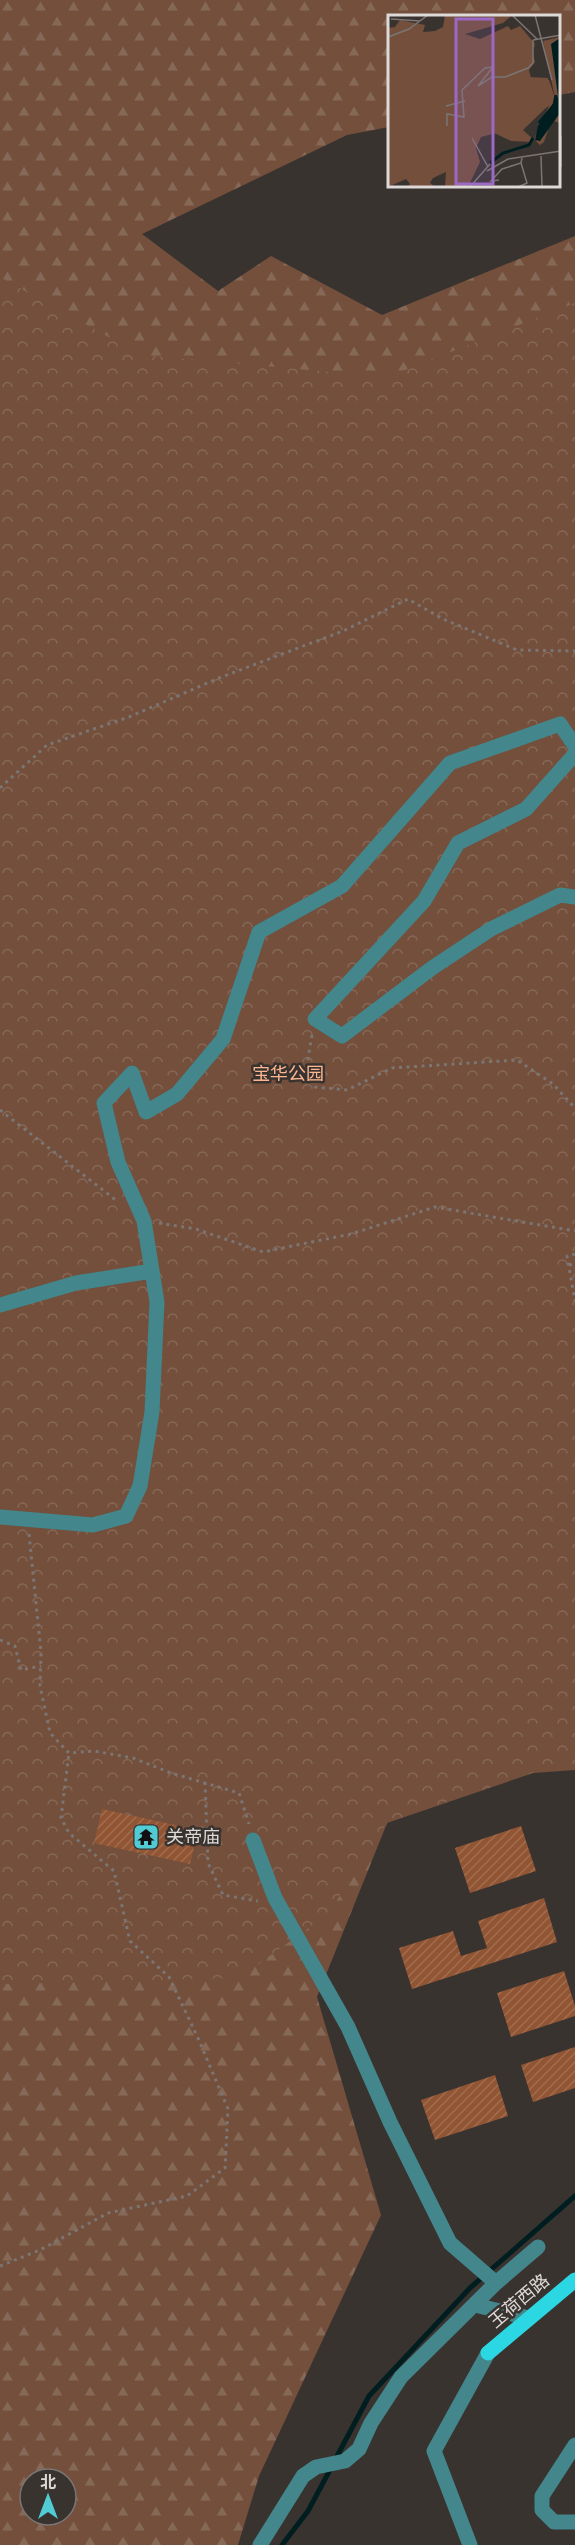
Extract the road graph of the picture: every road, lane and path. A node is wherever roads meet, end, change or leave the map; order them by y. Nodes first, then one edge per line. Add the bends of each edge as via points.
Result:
1 (575, 651) edge
2 (575, 746) edge
3 (575, 754) edge
4 (0, 788) edge
5 (575, 897) edge
6 (315, 1019) junction
7 (575, 1108) edge
8 (0, 1110) edge
9 (144, 1221) junction
10 (575, 1231) edge
11 (575, 1254) edge
12 (575, 1264) edge
13 (568, 1265) junction
14 (152, 1271) junction
15 (575, 1301) edge
16 (0, 1305) edge
17 (0, 1517) edge
18 (27, 1520) junction
19 (0, 1640) edge
20 (40, 1665) junction
21 (69, 1753) junction
22 (205, 1782) junction
23 (254, 1840) joint
24 (275, 1898) junction
25 (538, 2247) dead end
26 (0, 2266) edge
27 (575, 2280) edge
28 (496, 2283) junction
29 (475, 2305) junction
30 (529, 2318) junction
31 (488, 2353) joint
32 (575, 2445) edge
33 (575, 2522) edge
34 (260, 2545) edge
35 (470, 2545) edge

1 - 4 path via 517,650 443,619 408,599 343,631 129,717 47,745
2 - 9 street via 560,724 450,763 342,886 259,932 223,1039 177,1094 146,1112 132,1073 104,1103 118,1162
3 - 6 street via 526,809 458,843 424,901
5 - 6 street via 560,895 490,929 342,1036
6 - 7 path via 308,1059 315,1087 347,1090 392,1068 517,1060 553,1084
8 - 9 path
9 - 10 path via 196,1229 263,1252 351,1234 435,1207
9 - 14 street
11 - 13 path via 567,1256
12 - 13 path
13 - 15 path
14 - 16 street via 76,1283
14 - 18 street via 157,1302 152,1412 140,1486 126,1516 93,1525
17 - 18 street
18 - 20 path
19 - 20 path via 15,1646 21,1670
20 - 21 path via 40,1686 50,1733
21 - 22 path via 94,1751 133,1758
21 - 26 path via 61,1818 69,1833 114,1871 130,1941 169,1977 198,2038 228,2109 225,2168 187,2196 108,2213 40,2250
22 - 23 path via 239,1793
22 - 24 path via 208,1863 223,1895 256,1902
23 - 24 street
24 - 28 street via 348,2026 450,2243
25 - 28 street
27 - 30 main road, 玉荷西路
28 - 29 street
29 - 30 street
29 - 34 street via 401,2377 359,2449 345,2461 316,2467 303,2476
30 - 31 main road, 玉荷西路
31 - 35 street via 434,2451
32 - 33 street via 542,2496 542,2510 554,2522

